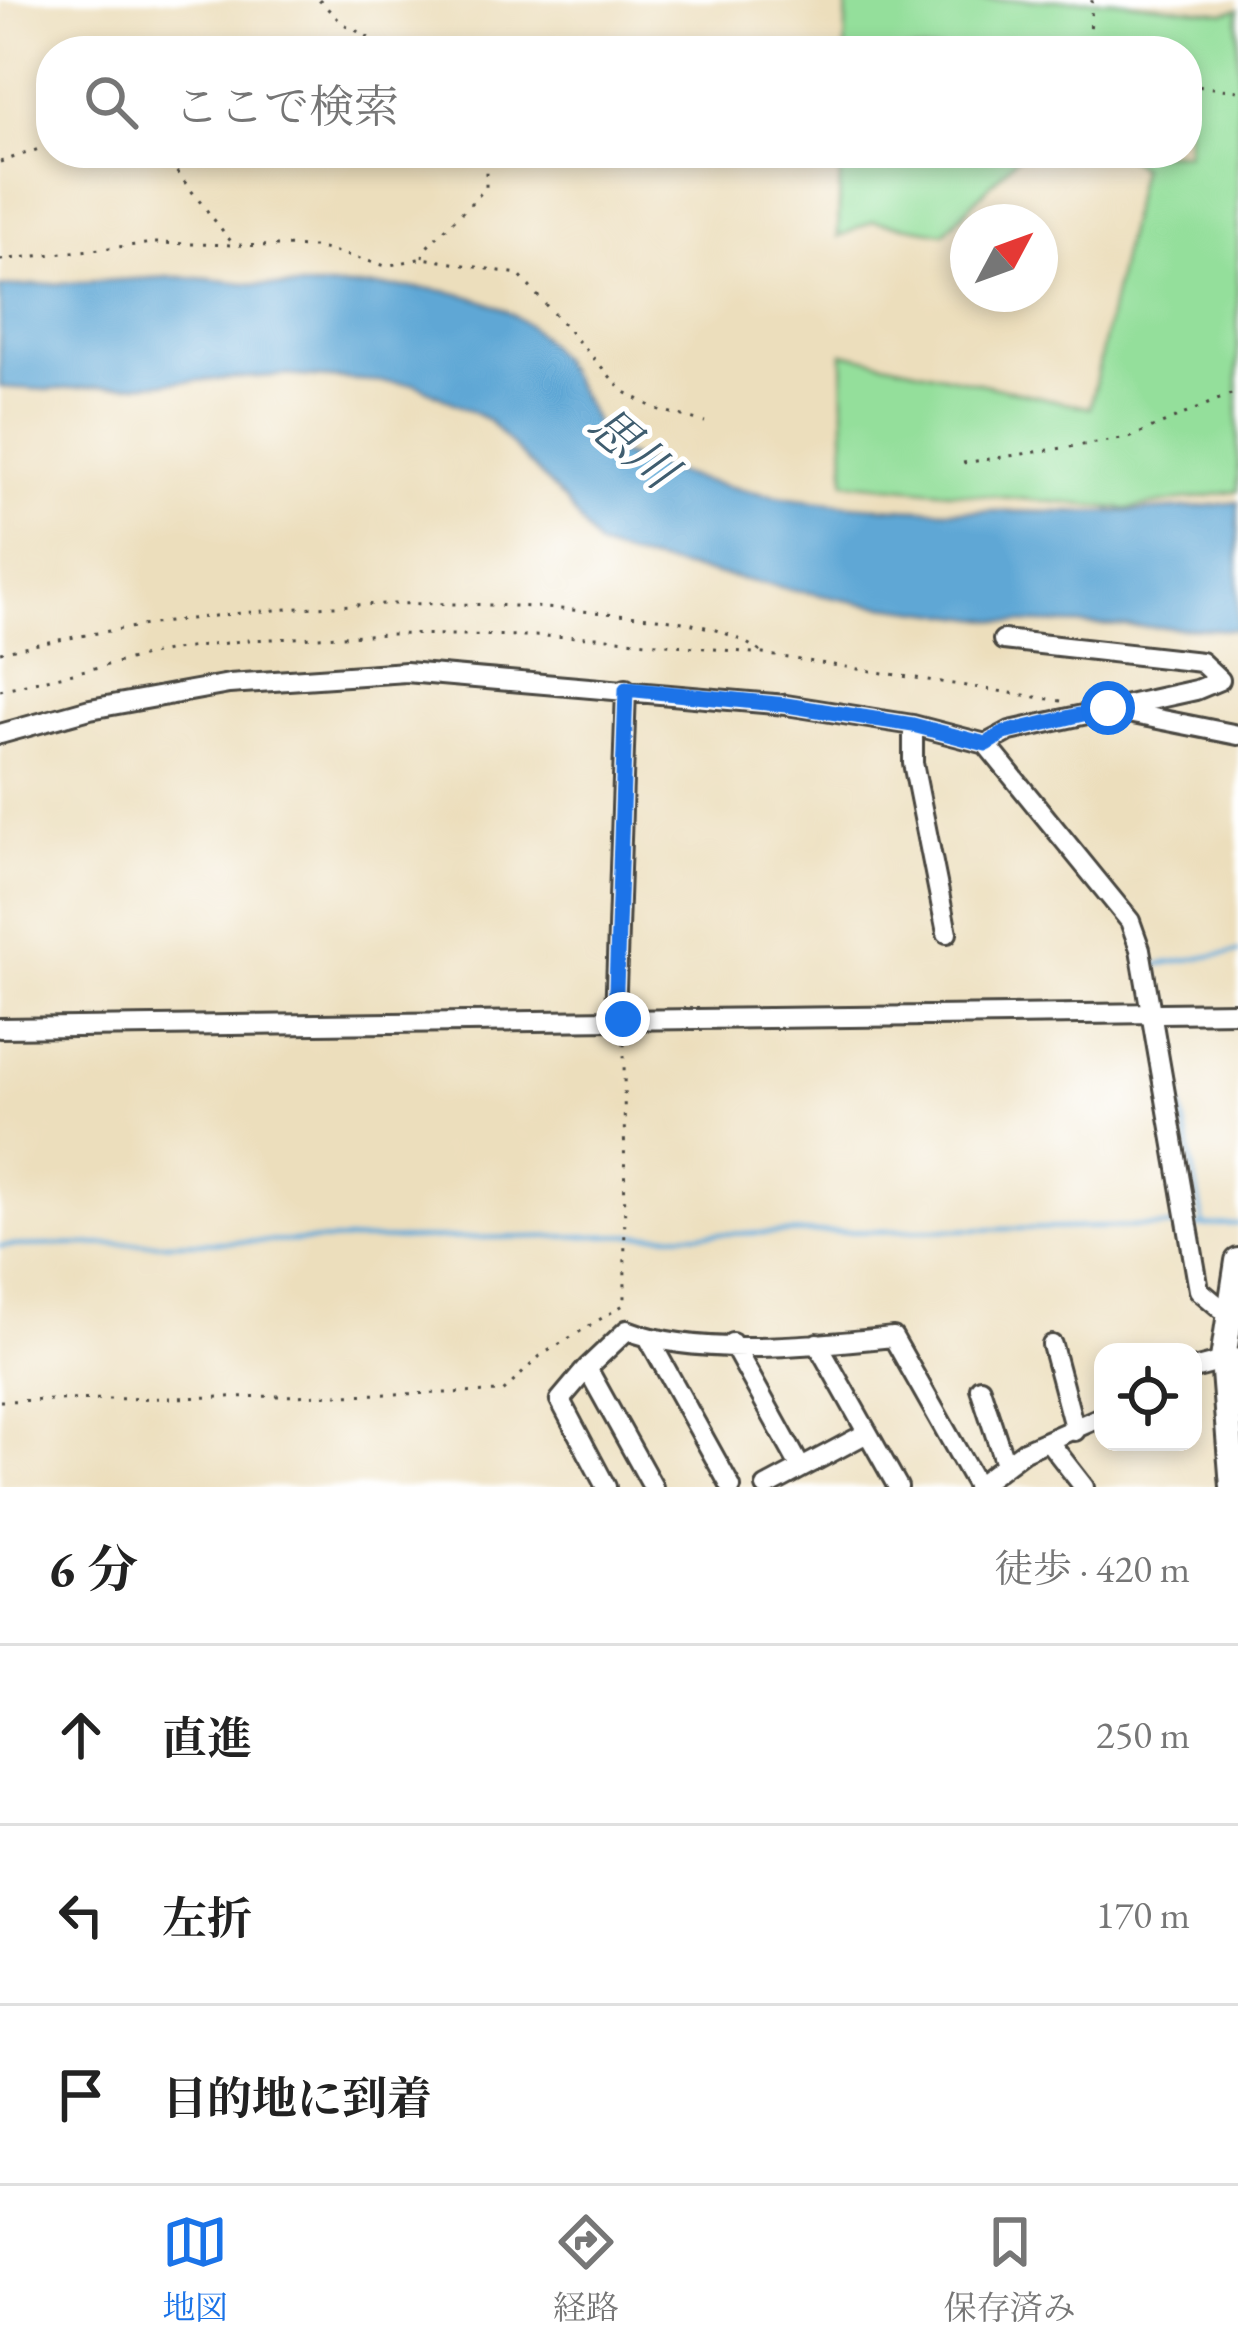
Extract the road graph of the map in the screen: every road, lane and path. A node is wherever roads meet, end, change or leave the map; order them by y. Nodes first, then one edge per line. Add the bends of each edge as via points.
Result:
1 (319, 0) edge
2 (1092, 0) edge
3 (366, 36) edge
4 (1090, 36) edge
5 (1202, 87) edge
6 (1238, 91) edge
7 (36, 150) edge
8 (0, 162) edge
9 (174, 168) edge
10 (486, 168) edge
11 (234, 246) junction
12 (423, 258) junction
13 (0, 260) edge
14 (1238, 391) edge
15 (705, 422) dead end
16 (963, 463) dead end
17 (1003, 640) dead end
18 (0, 652) edge
19 (763, 654) junction
20 (1232, 681) edge
21 (626, 689) junction
22 (0, 690) edge
23 (1108, 708) junction
24 (913, 725) junction
25 (0, 734) edge
26 (1238, 735) edge
27 (986, 744) junction
28 (947, 934) dead end
29 (1149, 1011) junction
30 (1238, 1012) edge
31 (619, 1019) junction
32 (0, 1028) edge
33 (1238, 1261) edge
34 (1229, 1315) junction
35 (650, 1339) junction
36 (732, 1343) junction
37 (817, 1343) junction
38 (1052, 1345) dead end
39 (1231, 1364) edge
40 (587, 1369) junction
41 (980, 1388) dead end
42 (0, 1401) edge
43 (1094, 1421) edge
44 (1075, 1431) junction
45 (867, 1433) junction
46 (1049, 1442) junction
47 (1005, 1464) junction
48 (801, 1468) junction
49 (976, 1486) edge
50 (606, 1487) edge
51 (653, 1487) edge
52 (731, 1487) edge
53 (766, 1487) edge
54 (898, 1487) edge
55 (1084, 1487) edge
56 (1233, 1487) edge

1 - 3 path
2 - 4 path
5 - 6 path
7 - 8 path
9 - 11 path
10 - 12 path via 486,188
11 - 12 path via 316,247 386,266
11 - 13 path via 154,243
12 - 15 path via 518,274 623,391
14 - 16 path via 1129,438
17 - 20 street via 1201,662
18 - 19 path via 194,615 328,602 656,618
19 - 22 path via 598,637 327,634 167,651
19 - 23 path
20 - 23 street
21 - 24 street
21 - 25 street via 330,674 156,696
21 - 31 street
23 - 26 street
23 - 27 street
24 - 27 street
24 - 28 street via 913,763
27 - 29 street via 1130,921
29 - 30 street
29 - 31 street
29 - 34 street via 1199,1290
31 - 32 street
31 - 42 path via 625,1304 540,1356 503,1392
33 - 34 main road
34 - 39 main road
35 - 36 street
35 - 40 street via 627,1330
35 - 52 street
36 - 37 street
36 - 48 street
37 - 45 street
37 - 49 street via 893,1337
38 - 44 street
39 - 56 main road
40 - 50 street via 560,1400
40 - 51 street
41 - 47 street
43 - 44 street
44 - 46 street
45 - 48 street
45 - 54 street
46 - 47 street
46 - 55 street
47 - 49 street
48 - 53 street

